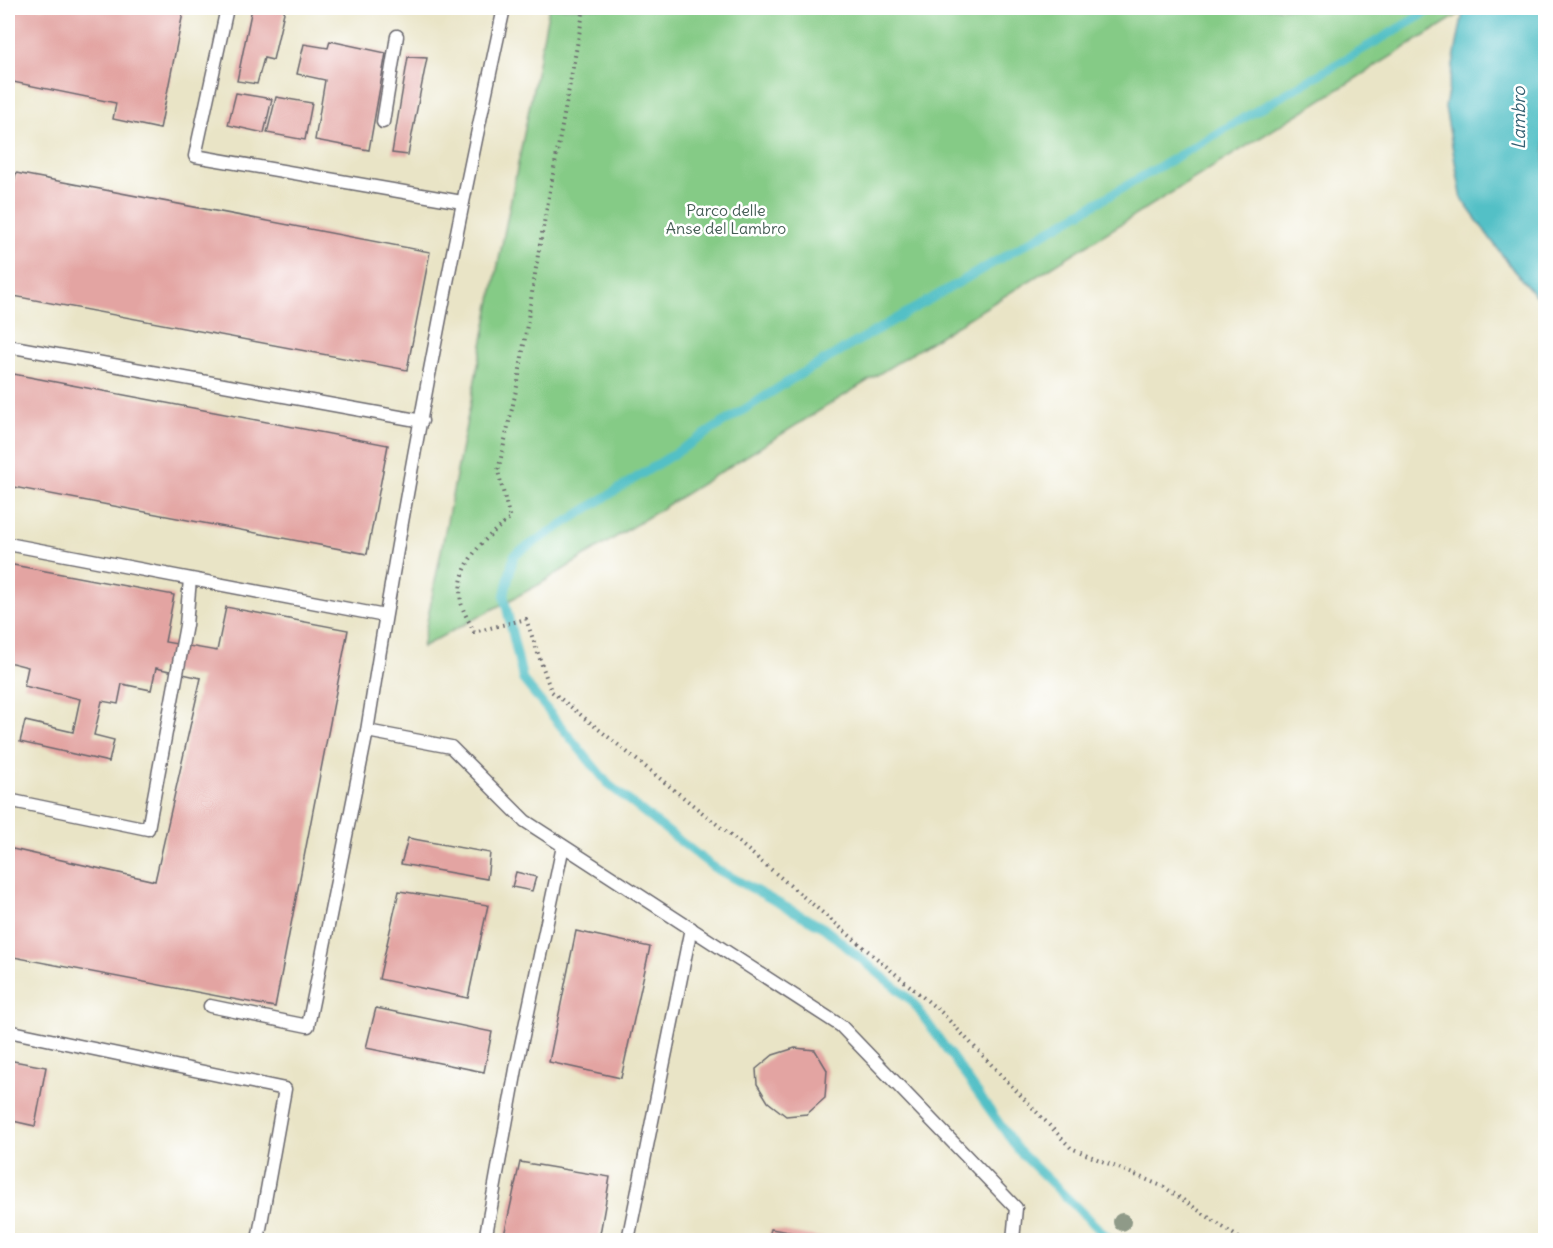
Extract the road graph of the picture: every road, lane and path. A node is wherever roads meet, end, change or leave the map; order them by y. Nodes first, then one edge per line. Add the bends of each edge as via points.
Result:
1 (227, 8) edge
2 (504, 8) edge
3 (584, 8) edge
4 (397, 36) dead end
5 (383, 122) dead end
6 (462, 202) junction
7 (8, 346) edge
8 (422, 421) junction
9 (8, 544) edge
10 (190, 579) junction
11 (385, 616) junction
12 (367, 731) junction
13 (8, 800) edge
14 (563, 846) junction
15 (691, 928) junction
16 (210, 1006) dead end
17 (8, 1031) edge
18 (258, 1240) edge
19 (485, 1240) edge
20 (628, 1240) edge
21 (1013, 1240) edge
22 (1242, 1240) edge

1 - 6 lane via 195,156
2 - 6 lane
3 - 22 path via 518,382 498,471 510,519 492,532 465,566 461,602 474,632 526,619 551,691 942,1013 1071,1148 1164,1186
4 - 5 lane
6 - 8 lane
7 - 8 lane
8 - 11 lane
9 - 10 lane
10 - 11 lane
10 - 13 lane via 186,625 148,829
11 - 12 lane
12 - 14 lane via 451,747 525,821
12 - 16 lane via 308,1026
14 - 15 lane
14 - 19 lane
15 - 20 lane
15 - 21 lane via 841,1026 1016,1208
17 - 18 lane via 285,1089

